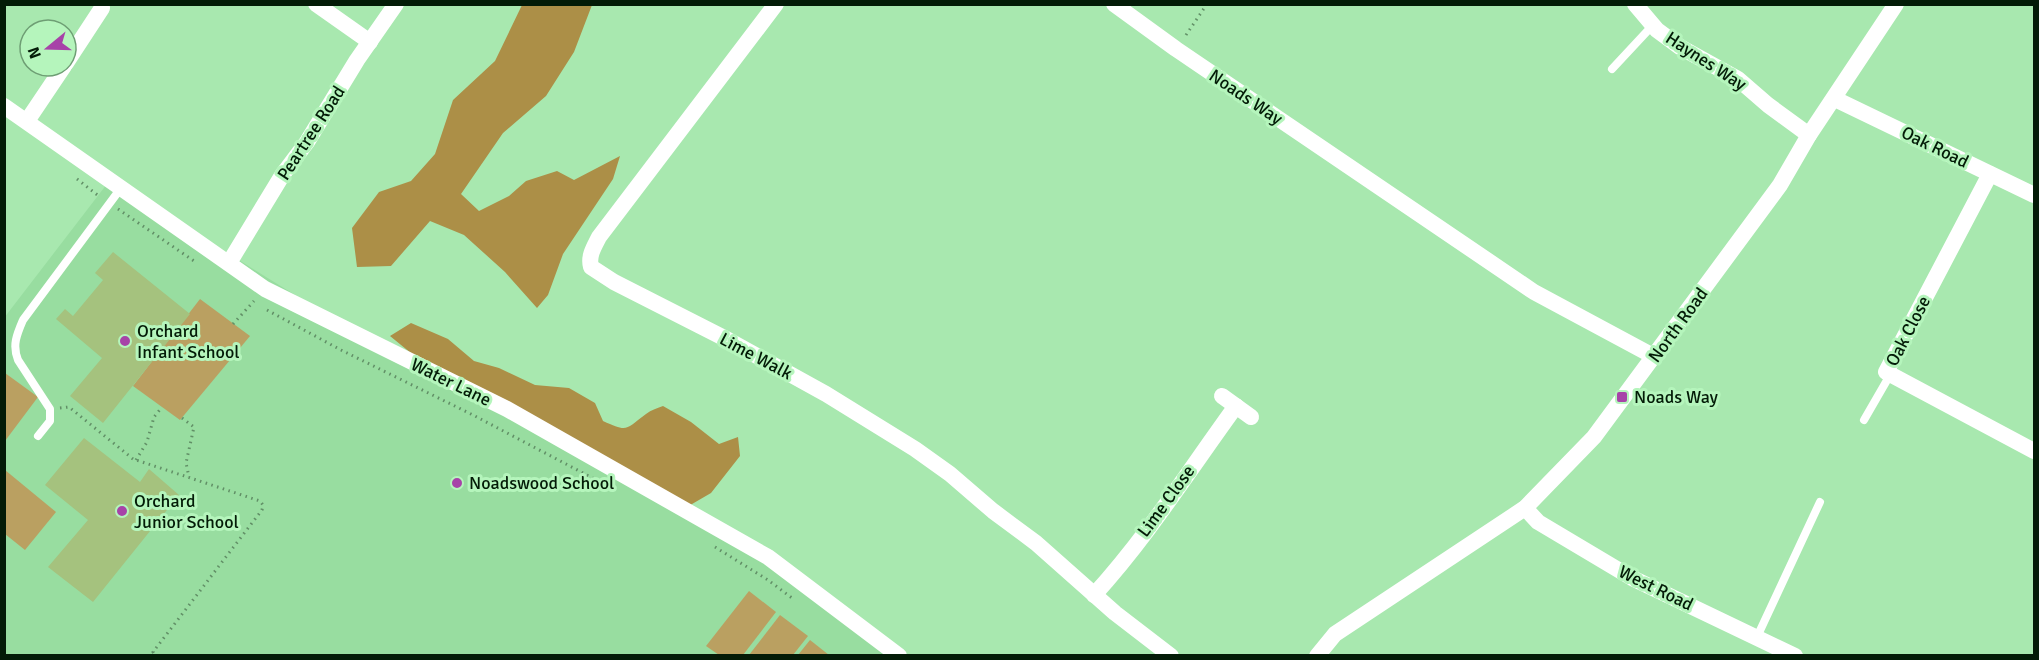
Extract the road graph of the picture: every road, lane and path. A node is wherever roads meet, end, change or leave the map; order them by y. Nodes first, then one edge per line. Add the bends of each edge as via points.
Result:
1 (316, 4) edge
2 (396, 4) edge
3 (776, 4) edge
4 (1114, 4) edge
5 (1207, 4) edge
6 (1635, 4) edge
7 (1896, 4) edge
8 (102, 8) dead end
9 (1653, 25) junction
10 (370, 42) junction
11 (78, 45) edge
12 (1176, 49) junction
13 (1612, 69) dead end
14 (56, 78) edge
15 (1835, 99) junction
16 (4, 106) edge
17 (27, 122) junction
18 (1809, 135) junction
19 (1990, 174) junction
20 (72, 175) dead end
21 (121, 188) junction
22 (2034, 195) edge
23 (109, 203) junction
24 (229, 263) junction
25 (202, 267) dead end
26 (265, 289) junction
27 (245, 296) dead end
28 (253, 302) junction
29 (233, 324) dead end
30 (1655, 357) junction
31 (1890, 375) junction
32 (1222, 396) dead end
33 (1236, 406) junction
34 (162, 407) dead end
35 (50, 409) junction
36 (1251, 417) dead end
37 (182, 418) dead end
38 (1864, 420) dead end
39 (38, 436) dead end
40 (2034, 451) edge
41 (136, 460) junction
42 (189, 477) junction
43 (606, 486) dead end
44 (1820, 502) dead end
45 (1525, 508) junction
46 (708, 543) dead end
47 (1094, 595) junction
48 (795, 599) dead end
49 (1757, 637) junction
50 (156, 656) edge
51 (899, 656) edge
52 (1171, 656) edge
53 (1317, 656) edge
54 (1795, 656) edge

1 - 10 street
2 - 10 street, Peartree Road
3 - 47 street, Lime Walk via 599,237 589,261 591,267 871,421 950,474
4 - 12 street, Noads Way
5 - 12 path
6 - 9 street, Haynes Way
7 - 15 street, North Road
8 - 11 street
9 - 13 lane
9 - 18 street, Haynes Way via 1680,47 1738,79
10 - 24 street, Peartree Road
12 - 30 street, Noads Way via 1533,292
14 - 17 street
15 - 18 street, North Road
15 - 19 street, Oak Road
16 - 17 street, Water Lane
17 - 21 street, Water Lane
18 - 30 street, North Road via 1780,185
19 - 22 street, Oak Road
19 - 31 street, Oak Close via 1886,372
20 - 23 path
21 - 23 lane
21 - 24 street, Water Lane
23 - 25 path
23 - 35 lane via 23,320 16,338 18,360
24 - 26 street, Water Lane
26 - 28 path
26 - 51 street, Water Lane via 507,409 768,557
27 - 28 path
28 - 29 path
28 - 43 path
30 - 45 street, North Road via 1594,437
31 - 38 lane
31 - 40 street, Oak Close
32 - 33 street
33 - 36 street
33 - 47 street, Lime Close
34 - 41 path
35 - 39 lane via 50,421
35 - 41 path via 69,407
37 - 42 path via 194,427 186,463
41 - 42 path
42 - 50 path via 263,505 153,652
44 - 49 lane
45 - 49 street, West Road via 1538,522 1632,578
45 - 53 street, North Road via 1335,634
46 - 48 path
47 - 52 street, Lime Walk
49 - 54 street, West Road

